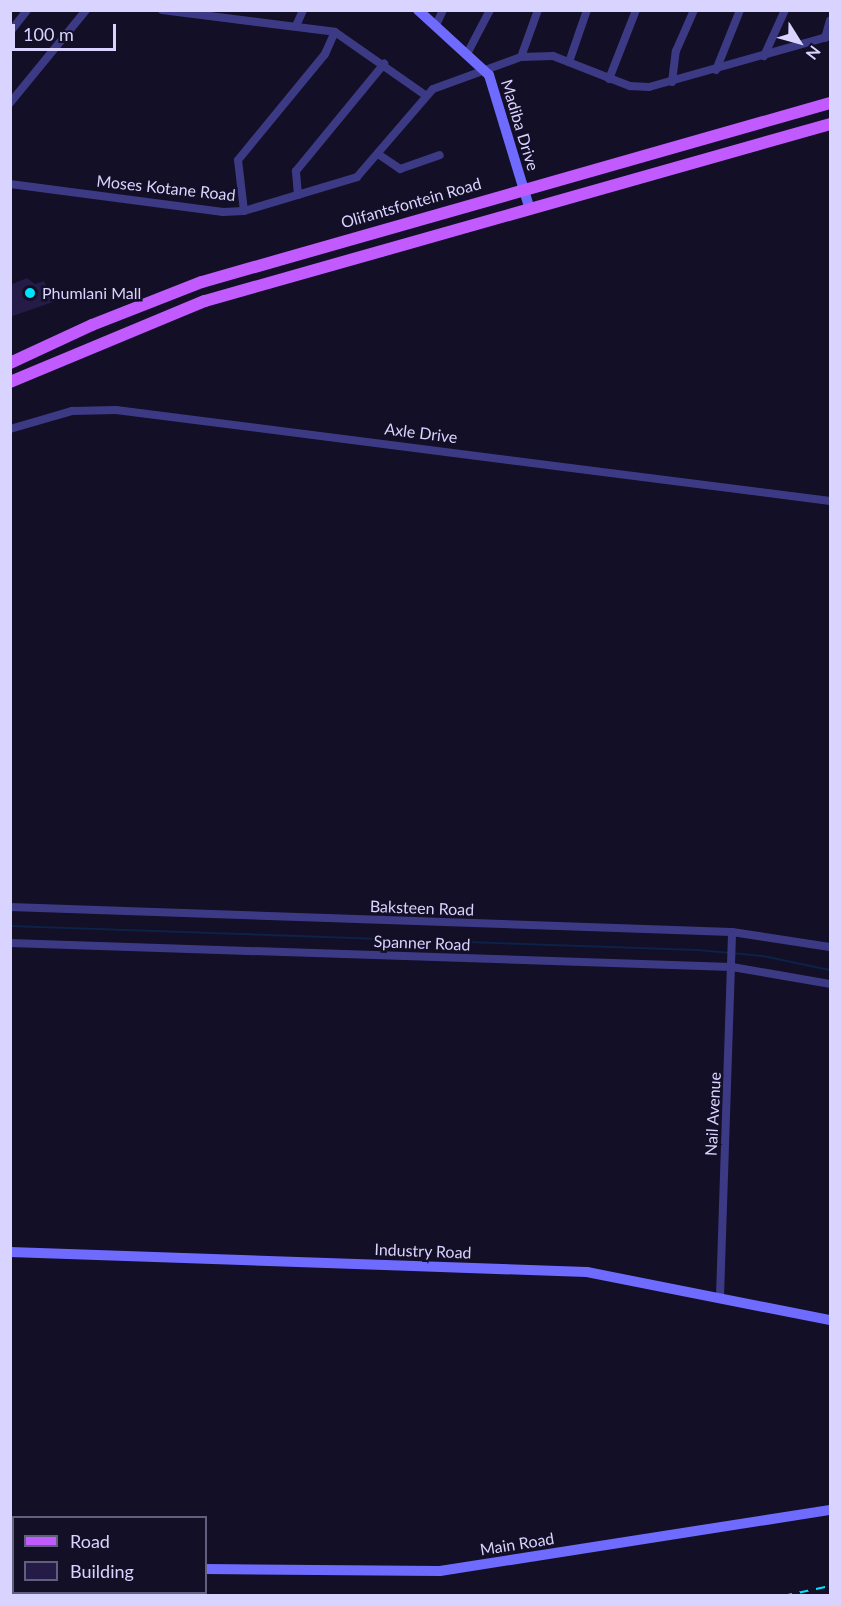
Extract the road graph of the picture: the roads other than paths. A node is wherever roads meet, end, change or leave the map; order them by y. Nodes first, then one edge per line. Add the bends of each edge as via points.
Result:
1 (27, 10) edge
2 (86, 10) edge
3 (162, 10) edge
4 (259, 10) edge
5 (303, 10) edge
6 (418, 10) edge
7 (443, 10) edge
8 (490, 10) edge
9 (538, 10) edge
10 (587, 10) edge
11 (636, 10) edge
12 (694, 10) edge
13 (740, 10) edge
14 (785, 10) edge
15 (188, 12) edge
16 (231, 14) edge
17 (255, 20) junction
18 (831, 21) edge
19 (436, 25) junction
20 (296, 26) junction
21 (11, 30) edge
22 (335, 32) junction
23 (828, 37) edge
24 (468, 52) junction
25 (764, 56) junction
26 (521, 57) junction
27 (569, 62) junction
28 (384, 64) junction
29 (486, 70) junction
30 (716, 70) junction
31 (609, 79) junction
32 (672, 82) junction
33 (425, 95) junction
34 (10, 103) edge
35 (831, 103) edge
36 (831, 124) edge
37 (378, 154) junction
38 (440, 155) dead end
39 (10, 184) edge
40 (523, 189) junction
41 (298, 195) junction
42 (530, 207) junction
43 (244, 211) junction
44 (10, 363) edge
45 (10, 382) edge
46 (10, 429) edge
47 (831, 501) edge
48 (10, 907) edge
49 (732, 932) junction
50 (10, 943) edge
51 (831, 947) edge
52 (732, 967) junction
53 (831, 984) edge
54 (10, 1252) edge
55 (720, 1296) junction
56 (831, 1320) edge
57 (831, 1510) edge
58 (207, 1569) edge

1 - 21 street
2 - 34 street
3 - 15 street
4 - 17 street
5 - 20 street
6 - 19 street, Madiba Drive
7 - 19 street
8 - 24 street
9 - 26 street
10 - 27 street
11 - 31 street
12 - 32 street via 676,51
13 - 30 street
14 - 25 street
15 - 16 street
16 - 17 street
17 - 20 street
18 - 23 street
19 - 24 street, Madiba Drive
20 - 22 street
22 - 28 street
22 - 43 street via 325,54 238,160
23 - 25 street, Moses Kotane Road
24 - 29 street, Madiba Drive
25 - 30 street, Moses Kotane Road
26 - 27 street, Moses Kotane Road via 553,56
26 - 29 street, Moses Kotane Road
27 - 31 street, Moses Kotane Road
28 - 33 street
28 - 41 street via 296,171
29 - 33 street, Moses Kotane Road via 441,84
29 - 40 street, Madiba Drive
30 - 32 street, Moses Kotane Road
31 - 32 street, Moses Kotane Road via 640,87
33 - 37 street, Moses Kotane Road
35 - 40 main road, Olifantsfontein Road
36 - 42 main road
37 - 38 street via 400,169
37 - 41 street, Moses Kotane Road via 350,180
39 - 43 street, Moses Kotane Road via 223,212
40 - 42 street, Madiba Drive
40 - 44 main road, Olifantsfontein Road via 202,282 92,325
41 - 43 street, Moses Kotane Road
42 - 45 main road via 206,301 109,337
46 - 47 street, Axle Drive via 62,413 116,410
48 - 49 street, Baksteen Road
49 - 51 street, Baksteen Road
49 - 52 street, Nail Avenue
50 - 52 street, Spanner Road
52 - 53 street, Spanner Road
52 - 55 street, Nail Avenue
54 - 55 street, Industry Road via 587,1272
55 - 56 street, Industry Road
57 - 58 street, Main Road via 440,1571

